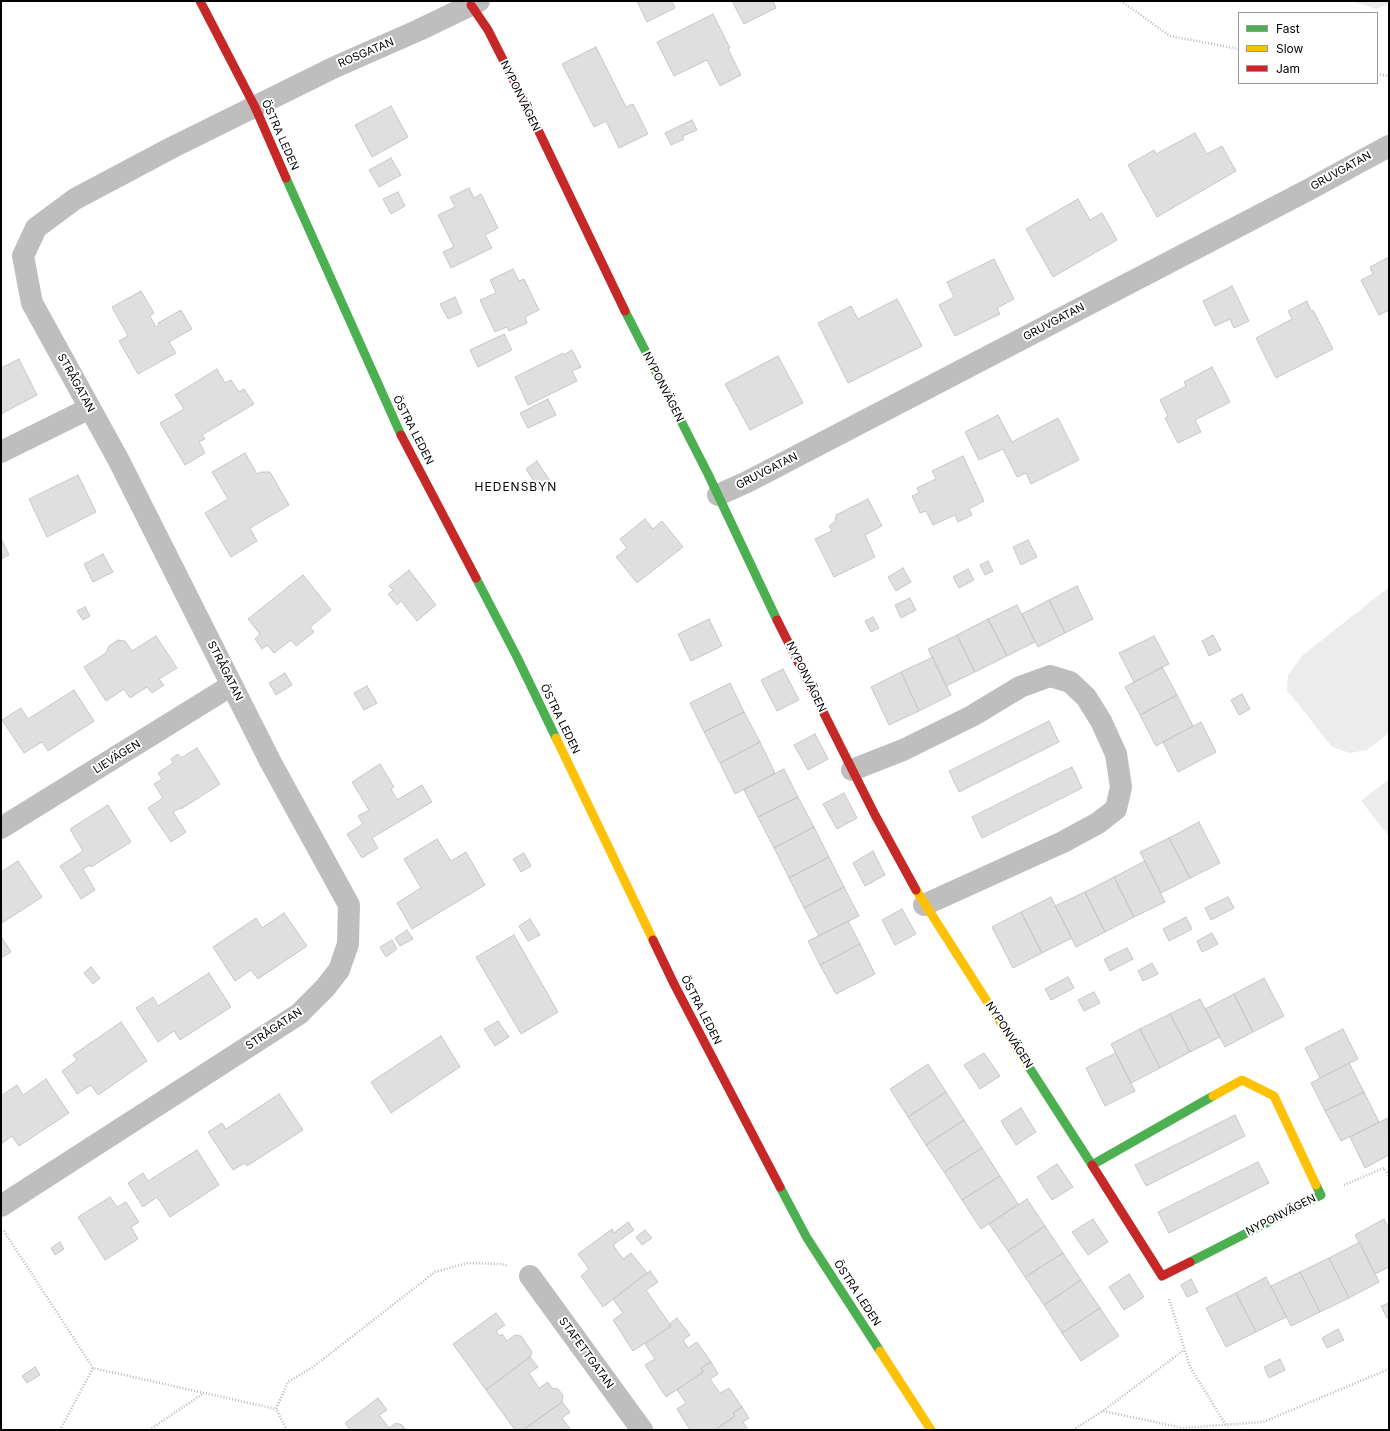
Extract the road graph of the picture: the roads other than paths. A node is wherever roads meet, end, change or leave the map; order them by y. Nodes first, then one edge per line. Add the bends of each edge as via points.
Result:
1 (200, 1) edge
2 (475, 3) edge
3 (255, 107) junction
4 (1389, 146) edge
5 (90, 408) junction
6 (1, 452) edge
7 (718, 495) junction
8 (232, 685) junction
9 (852, 770) junction
10 (1, 828) edge
11 (924, 905) junction
12 (1092, 1165) junction
13 (1, 1206) edge
14 (530, 1276) road end
15 (642, 1430) edge
16 (930, 1430) edge

1 - 3 street, ÖSTRA LEDEN
2 - 3 street, ROSGATAN via 335,66
2 - 7 street, NYPONVÄGEN via 610,282
3 - 5 street, STRÅGATAN via 75,198 36,228 23,256 32,303
3 - 16 street, ÖSTRA LEDEN via 392,417 518,657 674,984 807,1238
4 - 7 street, GRUVGATAN via 754,479
5 - 6 street
5 - 8 street, STRÅGATAN via 122,466
7 - 9 street, NYPONVÄGEN
8 - 10 street, LIEVÄGEN
8 - 13 street, STRÅGATAN via 349,905 348,944 339,970 326,988 299,1014
9 - 11 street, NYPONVÄGEN
9 - 11 street via 903,750 972,716 1020,687 1050,676 1070,682 1086,697 1101,722 1116,754 1121,787 1116,809 1098,823 1063,842
11 - 12 street, NYPONVÄGEN
12 - 12 street, NYPONVÄGEN via 1162,1276 1321,1195 1274,1096 1242,1080
14 - 15 street, STAFETTGATAN

